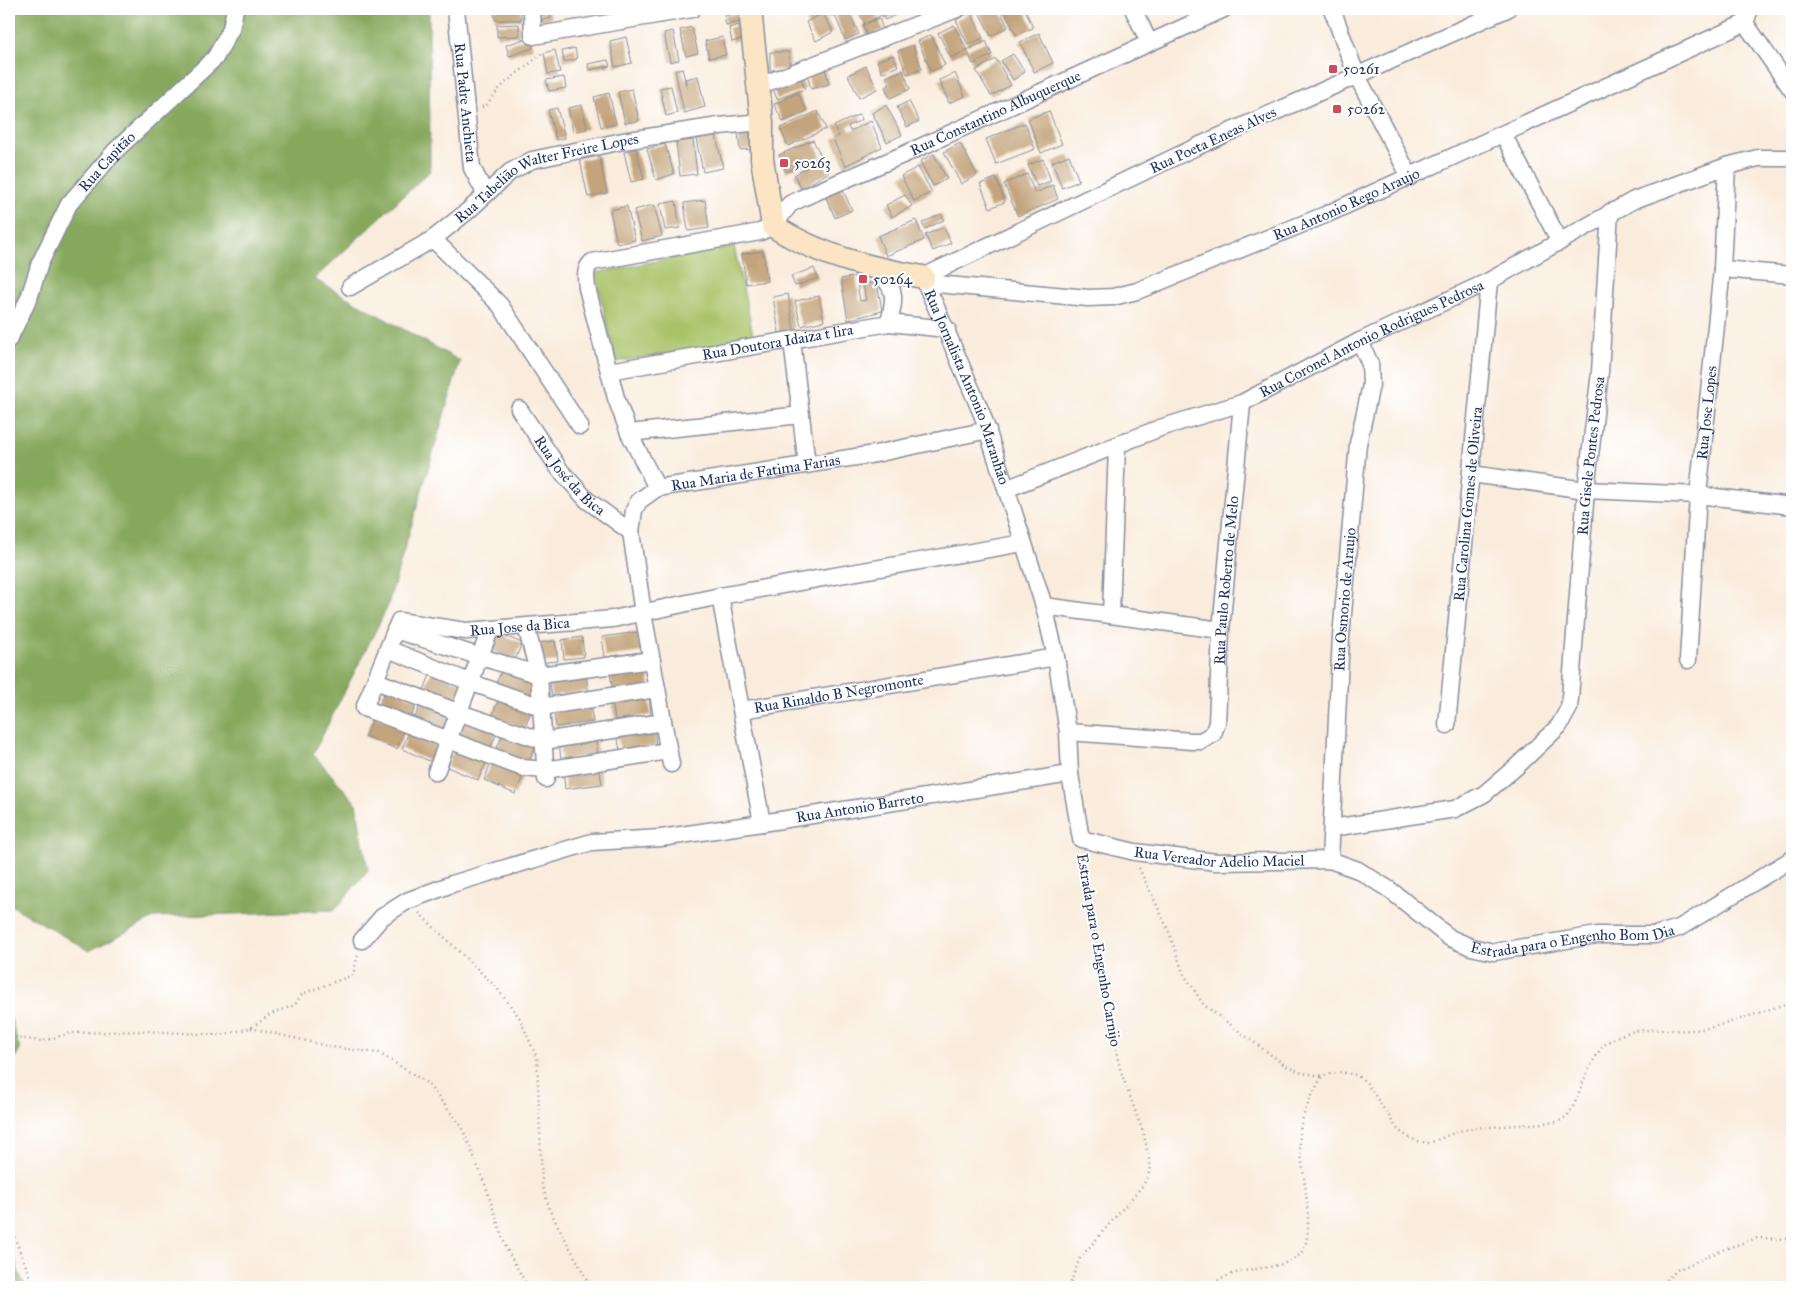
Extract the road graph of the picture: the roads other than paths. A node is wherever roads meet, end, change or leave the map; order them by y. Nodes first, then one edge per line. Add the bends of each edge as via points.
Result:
1 (235, 9) edge
2 (456, 9) edge
3 (532, 9) edge
4 (692, 9) edge
5 (750, 9) edge
6 (957, 9) edge
7 (1133, 9) edge
8 (1224, 9) edge
9 (1332, 9) edge
10 (1506, 9) edge
11 (1747, 16) edge
12 (1150, 42) junction
13 (1356, 74) junction
14 (759, 86) junction
15 (1792, 90) edge
16 (762, 122) junction
17 (1503, 134) junction
18 (1792, 158) edge
19 (1727, 166) junction
20 (1410, 177) junction
21 (485, 193) junction
22 (1610, 212) junction
23 (773, 226) junction
24 (433, 239) junction
25 (1560, 242) junction
26 (874, 268) junction
27 (1722, 269) junction
28 (1792, 275) edge
29 (925, 280) junction
30 (1489, 281) junction
31 (350, 287) dead end
32 (889, 323) junction
33 (947, 329) junction
34 (9, 339) edge
35 (792, 341) junction
36 (1360, 341) junction
37 (609, 370) junction
38 (1242, 403) junction
39 (519, 409) dead end
40 (801, 415) junction
41 (580, 426) dead end
42 (988, 430) junction
43 (629, 434) junction
44 (1117, 446) junction
45 (807, 465) junction
46 (1471, 474) junction
47 (657, 488) junction
48 (1006, 489) junction
49 (1586, 490) junction
50 (1698, 495) junction
51 (1792, 506) edge
52 (631, 532) junction
53 (1023, 543) junction
54 (720, 596) junction
55 (1044, 606) junction
56 (643, 613) junction
57 (1111, 615) junction
58 (397, 625) junction
59 (526, 627) junction
60 (490, 630) junction
61 (1221, 630) junction
62 (388, 649) junction
63 (480, 655) junction
64 (1056, 657) junction
65 (652, 660) junction
66 (1688, 660) dead end
67 (539, 675) junction
68 (376, 681) junction
69 (472, 683) junction
70 (656, 689) junction
71 (541, 707) junction
72 (742, 710) junction
73 (460, 713) junction
74 (663, 722) junction
75 (1447, 725) dead end
76 (1068, 732) junction
77 (449, 741) junction
78 (544, 741) junction
79 (436, 772) dead end
80 (546, 774) junction
81 (1070, 774) junction
82 (762, 823) junction
83 (1332, 828) junction
84 (1081, 839) joint
85 (1792, 859) edge
86 (1330, 860) junction
87 (1358, 870) joint
88 (362, 940) road end

1 - 34 street, Rua Capitão via 231,29 215,58 116,150 69,204 40,263 29,298
2 - 21 street, Rua Padre Anchieta via 472,168
3 - 4 street via 539,35
5 - 14 street
6 - 14 street
7 - 12 street
8 - 12 street, Rua Constantino Albuquerque
9 - 13 street
10 - 13 street, Rua Poeta Eneas Alves
11 - 15 street
11 - 17 street, Rua Antonio Rego Araujo
12 - 23 street, Rua Constantino Albuquerque via 802,198 783,211
13 - 20 street
13 - 29 street, Rua Poeta Eneas Alves via 1198,146
14 - 16 street
16 - 21 street, Rua Tabelião Walter Freire Lopes via 719,126 547,156 521,166
16 - 23 street via 762,159
17 - 20 street, Rua Antonio Rego Araujo
17 - 25 street
18 - 19 street, Rua Coronel Antonio Rodrigues Pedrosa via 1758,158
19 - 22 street, Rua Coronel Antonio Rodrigues Pedrosa via 1656,191
19 - 27 street, Rua Jose Lopes
20 - 29 street, Rua Antonio Rego Araujo via 1307,222 1113,297 1088,298
21 - 24 street, Rua Tabelião Walter Freire Lopes via 470,210
22 - 25 street, Rua Coronel Antonio Rodrigues Pedrosa
22 - 49 street, Rua Gisele Pontes Pedrosa via 1600,372
23 - 26 street, Rua Jornalista Antonio Maranhão via 816,250
23 - 37 street via 740,237 597,260 588,266 587,288
24 - 31 street, Rua Tabelião Walter Freire Lopes
24 - 41 street via 500,305
25 - 30 street, Rua Coronel Antonio Rodrigues Pedrosa
26 - 29 street, Rua Jornalista Antonio Maranhão
26 - 32 street via 893,289 894,303
27 - 28 street
27 - 50 street, Rua Jose Lopes
29 - 33 street, Rua Jornalista Antonio Maranhão
30 - 36 street, Rua Coronel Antonio Rodrigues Pedrosa
30 - 46 street, Rua Carolina Gomes de Oliveira
32 - 33 street, Rua Doutora Idaiza t lira
32 - 35 street, Rua Doutora Idaiza t lira
33 - 42 street, Rua Jornalista Antonio Maranhão
35 - 37 street, Rua Doutora Idaiza t lira
35 - 40 street
36 - 38 street, Rua Coronel Antonio Rodrigues Pedrosa
36 - 83 street, Rua Osmorio de Araujo via 1370,364 1371,385 1358,444 1341,637
37 - 43 street
38 - 44 street, Rua Coronel Antonio Rodrigues Pedrosa via 1160,428
38 - 61 street, Rua Paulo Roberto de Melo
39 - 52 street, Rua José da Bica via 560,470 587,500
40 - 43 street
40 - 45 street
42 - 45 street, Rua Maria de Fatima Farias
42 - 48 street, Rua Jornalista Antonio Maranhão
43 - 47 street
44 - 48 street, Rua Coronel Antonio Rodrigues Pedrosa
44 - 57 street
45 - 47 street, Rua Maria de Fatima Farias
46 - 49 street
46 - 75 street, Rua Carolina Gomes de Oliveira
47 - 52 street, Rua Maria de Fatima Farias via 636,506
48 - 53 street, Rua Jornalista Antonio Maranhão
49 - 50 street
49 - 83 street, Rua Gisele Pontes Pedrosa via 1570,698 1567,713 1559,726 1501,781 1454,809
50 - 51 street
50 - 66 street, Rua Jose Lopes
52 - 56 street, Rua Maria de Fatima Farias
53 - 54 street
53 - 55 street, Rua Jornalista Antonio Maranhão
54 - 56 street, Rua Jose da Bica
54 - 72 street, Rua Rinaldo B Negromonte
55 - 57 street
55 - 64 street, Rua Jornalista Antonio Maranhão
56 - 59 street, Rua Jose da Bica
56 - 65 street, Rua Maria de Fatima Farias
57 - 61 street
58 - 60 street, Rua Jose da Bica
58 - 62 street
58 - 63 street
59 - 60 street, Rua Jose da Bica
59 - 67 street
60 - 63 street
61 - 76 street, Rua Paulo Roberto de Melo via 1215,731 1206,739 1192,741
62 - 68 street
62 - 69 street
63 - 67 street
63 - 69 street
64 - 72 street, Rua Rinaldo B Negromonte
64 - 76 street, Rua Jornalista Antonio Maranhão
65 - 67 street
65 - 70 street, Rua Maria de Fatima Farias
67 - 71 street
68 - 73 street
68 - 77 street via 364,708
69 - 71 street
69 - 73 street
70 - 71 street
70 - 74 street, Rua Maria de Fatima Farias
71 - 78 street
72 - 82 street
73 - 77 street
73 - 78 street
74 - 78 street
74 - 80 street, Rua Maria de Fatima Farias via 669,758
76 - 81 street, Estrada para o Engenho Carnijo
77 - 79 street
77 - 80 street
78 - 80 street
81 - 82 street, Rua Antonio Barreto
81 - 84 street, Estrada para o Engenho Carnijo
82 - 88 street, Rua Antonio Barreto via 661,838 592,842 452,884 407,901 382,917
83 - 86 street, Rua Osmorio de Araujo
84 - 86 street, Rua Vereador Adelio Maciel via 1135,852 1216,862
85 - 87 street, Estrada para o Engenho Bom Dia via 1679,928 1655,934 1597,935 1494,952 1450,938 1390,890
86 - 87 street, Rua Vereador Adelio Maciel

